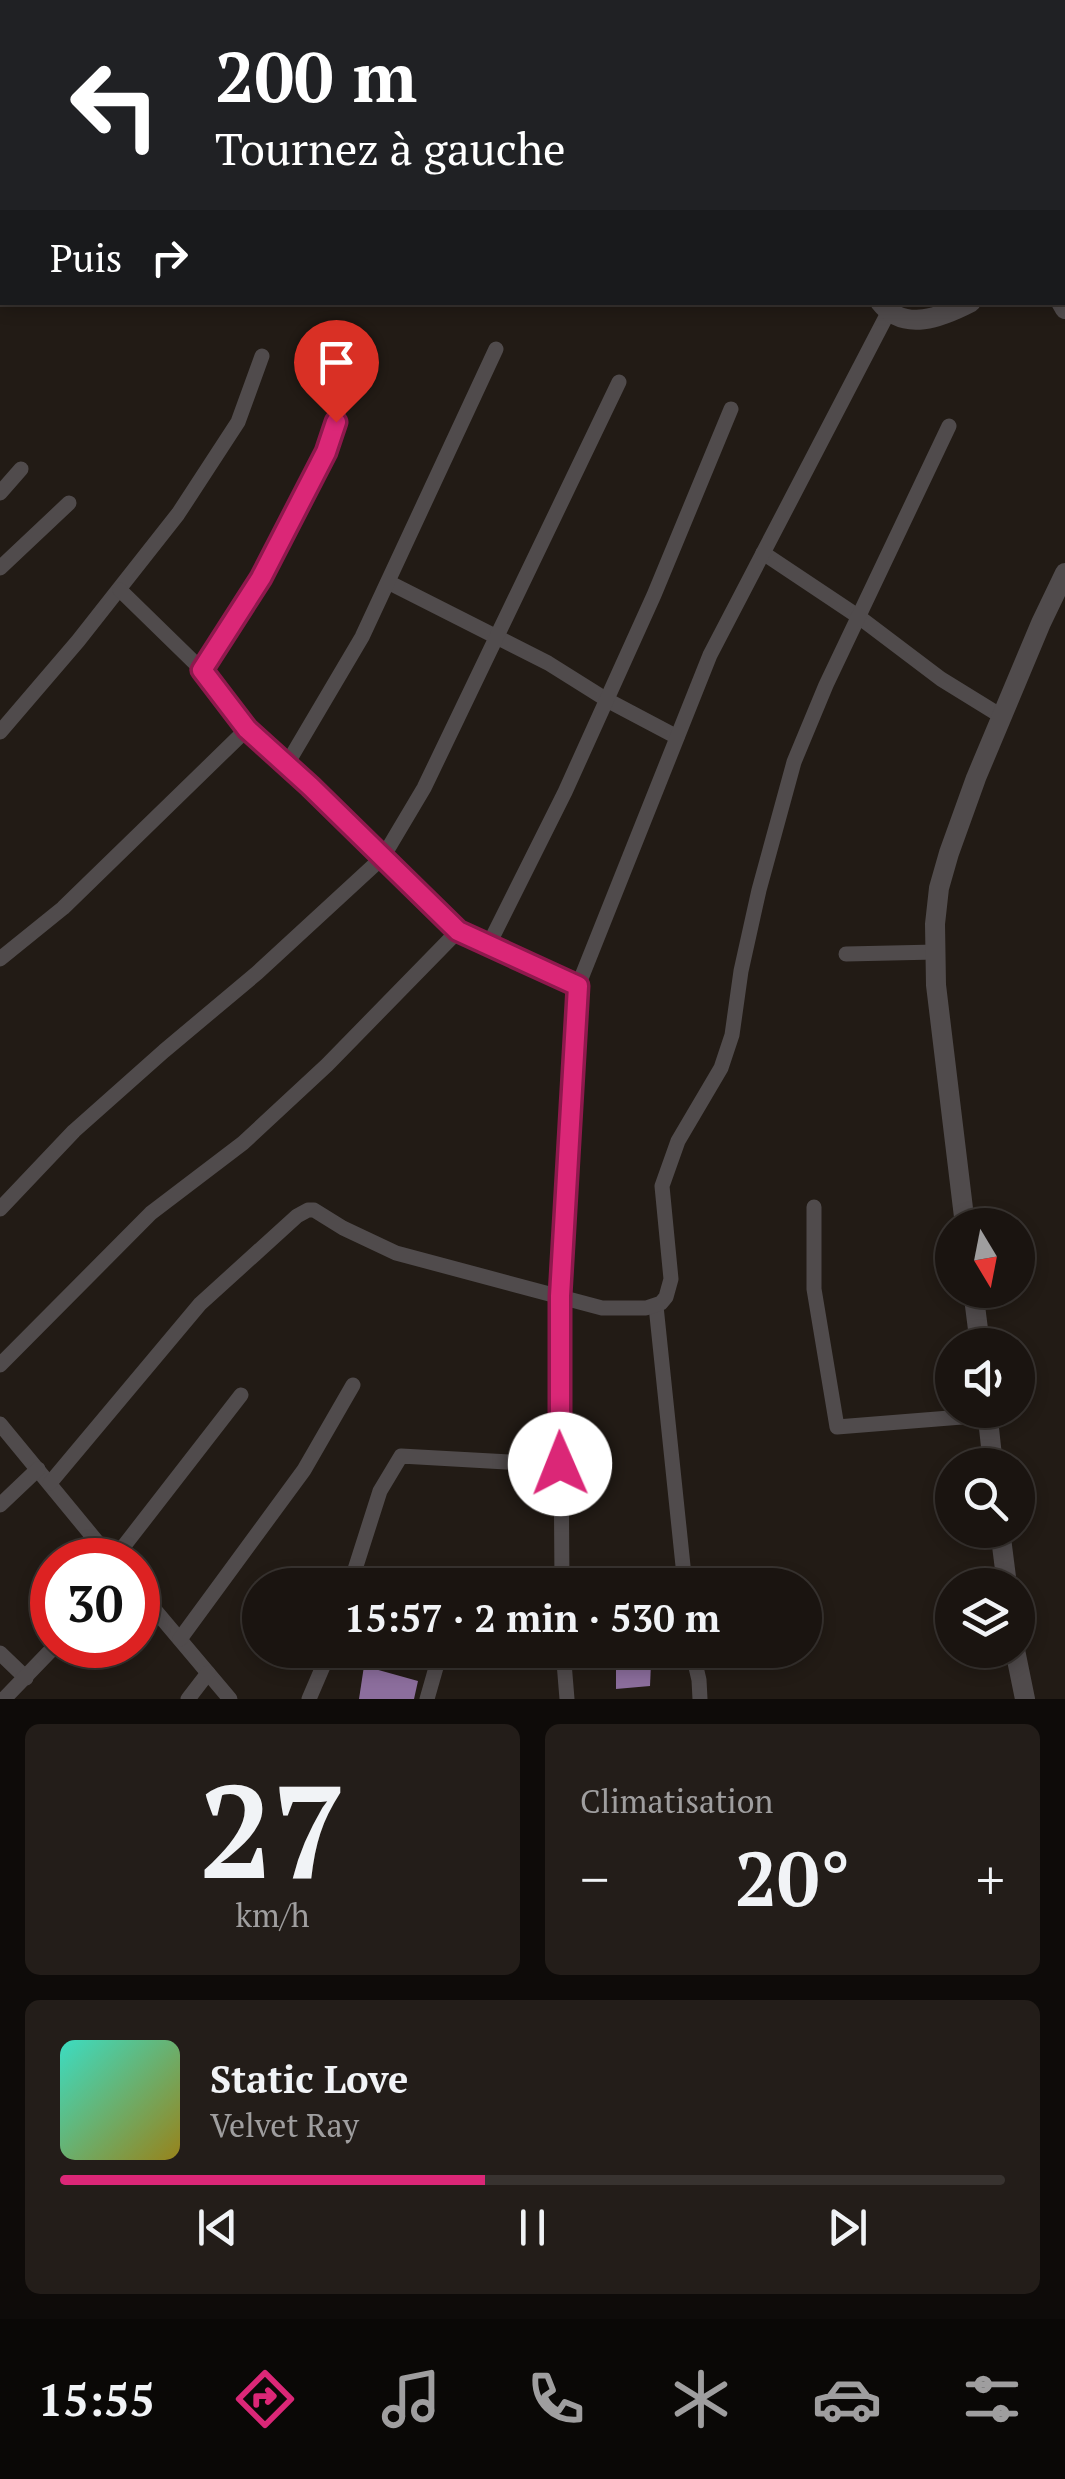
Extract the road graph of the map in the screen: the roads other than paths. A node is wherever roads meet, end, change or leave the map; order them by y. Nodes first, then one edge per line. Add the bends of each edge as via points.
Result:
1 (965, 305) edge
2 (884, 308) edge
3 (361, 339) dead end
4 (496, 349) dead end
5 (262, 356) dead end
6 (619, 382) dead end
7 (731, 409) dead end
8 (949, 426) dead end
9 (21, 469) dead end
10 (0, 493) edge
11 (69, 502) dead end
12 (763, 553) junction
13 (0, 568) edge
14 (1065, 573) edge
15 (388, 582) junction
16 (120, 590) junction
17 (859, 617) junction
18 (496, 637) junction
19 (202, 670) junction
20 (607, 700) junction
21 (1002, 716) junction
22 (247, 729) junction
23 (0, 732) edge
24 (677, 737) junction
25 (287, 764) junction
26 (383, 857) junction
27 (458, 931) junction
28 (488, 946) junction
29 (936, 952) junction
30 (846, 954) dead end
31 (0, 959) edge
32 (578, 986) junction
33 (814, 1207) dead end
34 (964, 1208) edge
35 (0, 1209) edge
36 (560, 1296) junction
37 (656, 1306) junction
38 (0, 1365) edge
39 (353, 1384) dead end
40 (241, 1394) dead end
41 (935, 1417) edge
42 (0, 1424) edge
43 (560, 1464) junction
44 (38, 1468) junction
45 (50, 1483) junction
46 (0, 1505) edge
47 (95, 1538) edge
48 (130, 1538) edge
49 (355, 1568) edge
50 (562, 1568) edge
51 (684, 1568) edge
52 (160, 1616) edge
53 (180, 1640) junction
54 (0, 1653) edge
55 (35, 1668) edge
56 (322, 1668) edge
57 (436, 1668) edge
58 (564, 1668) edge
59 (696, 1668) edge
60 (1019, 1668) edge
61 (208, 1674) junction
62 (26, 1678) junction
63 (4, 1699) edge
64 (188, 1699) edge
65 (230, 1699) edge
66 (309, 1699) edge
67 (427, 1699) edge
68 (567, 1699) edge
69 (700, 1699) edge
70 (1025, 1699) edge

1 - 2 street via 919,321
2 - 12 street
3 - 19 street via 326,452 261,578
4 - 15 street
5 - 16 street via 238,422
6 - 18 street
7 - 20 street
8 - 17 street
9 - 10 street
11 - 13 street
12 - 17 street
12 - 24 street
14 - 21 street
15 - 18 street
15 - 25 street
16 - 19 street
16 - 23 street
17 - 21 street
17 - 37 street via 794,762 721,1068 678,1140 662,1186 671,1279
18 - 20 street
18 - 26 street
19 - 22 street
20 - 24 street
20 - 28 street
21 - 29 street via 948,853
22 - 25 street
22 - 31 street via 63,908
24 - 32 street
25 - 26 street
26 - 27 street
26 - 35 street via 74,1132
27 - 28 street
27 - 38 street via 326,1066 243,1143 151,1213
28 - 32 street
29 - 30 street
29 - 34 street
32 - 36 street
33 - 41 street via 814,1289 837,1427
36 - 37 street via 602,1308
36 - 43 street
36 - 45 street via 396,1253 308,1210 200,1304
37 - 51 street
39 - 53 street via 304,1470
40 - 48 street
42 - 44 street
43 - 49 street via 402,1456 380,1491
43 - 50 street
44 - 45 street
44 - 46 street
45 - 47 street
52 - 53 street
53 - 61 street
54 - 62 street
55 - 62 street
56 - 66 street
57 - 67 street
58 - 68 street
59 - 69 street
60 - 70 street
61 - 64 street
61 - 65 street
62 - 63 street

